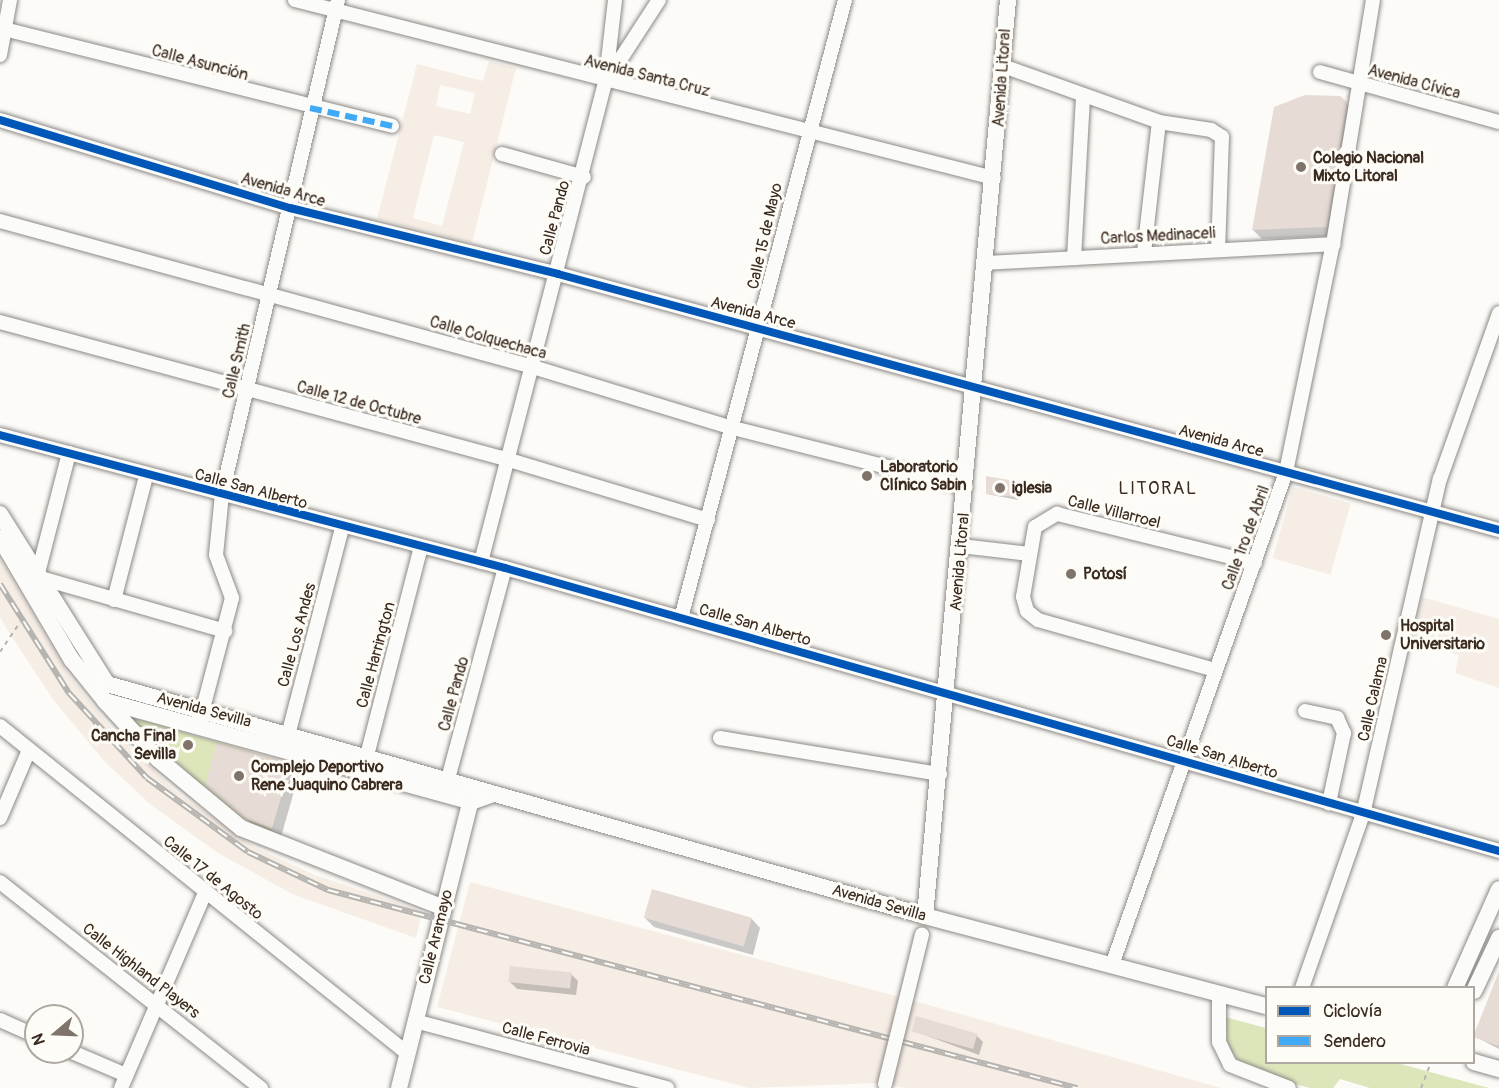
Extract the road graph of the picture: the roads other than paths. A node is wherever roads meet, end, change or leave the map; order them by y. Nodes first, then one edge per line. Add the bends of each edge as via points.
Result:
1 (10, 0) edge
2 (295, 0) edge
3 (615, 0) edge
4 (659, 0) edge
5 (845, 0) edge
6 (1008, 0) edge
7 (1373, 0) edge
8 (337, 5) edge
9 (2, 28) edge
10 (0, 55) edge
11 (1003, 66) junction
12 (1320, 72) dead end
13 (605, 83) junction
14 (1361, 84) junction
15 (1083, 96) junction
16 (310, 108) junction
17 (0, 120) edge
18 (1159, 122) junction
19 (1499, 122) edge
20 (392, 126) dead end
21 (805, 133) junction
22 (502, 154) dead end
23 (584, 177) junction
24 (993, 178) junction
25 (290, 208) junction
26 (0, 221) edge
27 (1333, 244) junction
28 (1218, 249) junction
29 (1144, 253) junction
30 (1074, 258) junction
31 (985, 263) junction
32 (558, 274) junction
33 (269, 293) junction
34 (1499, 313) edge
35 (0, 322) edge
36 (760, 329) junction
37 (533, 367) junction
38 (248, 390) junction
39 (976, 390) junction
40 (733, 428) junction
41 (0, 435) edge
42 (69, 453) junction
43 (506, 459) junction
44 (1286, 472) junction
45 (146, 476) junction
46 (966, 487) junction
47 (222, 494) junction
48 (1434, 512) junction
49 (0, 514) edge
50 (708, 520) junction
51 (342, 528) junction
52 (1499, 530) edge
53 (0, 538) edge
54 (961, 546) junction
55 (421, 547) junction
56 (1030, 554) junction
57 (481, 562) junction
58 (1255, 563) junction
59 (505, 568) junction
60 (37, 577) junction
61 (114, 600) junction
62 (681, 618) junction
63 (225, 631) junction
64 (1215, 670) junction
65 (948, 693) junction
66 (105, 701) junction
67 (202, 710) junction
68 (1305, 711) dead end
69 (0, 726) edge
70 (199, 727) junction
71 (289, 733) junction
72 (720, 738) dead end
73 (29, 750) junction
74 (284, 750) junction
75 (367, 754) junction
76 (1182, 759) junction
77 (362, 772) junction
78 (940, 774) junction
79 (448, 777) junction
80 (444, 794) junction
81 (473, 794) junction
82 (1329, 804) junction
83 (1363, 814) junction
84 (0, 818) edge
85 (1499, 851) edge
86 (0, 882) edge
87 (1499, 889) edge
88 (205, 892) junction
89 (444, 908) junction
90 (925, 916) junction
91 (1499, 938) edge
92 (1112, 965) junction
93 (1302, 986) edge
94 (1455, 986) edge
95 (1475, 987) edge
96 (1219, 993) junction
97 (156, 1004) junction
98 (1265, 1006) edge
99 (0, 1020) edge
100 (416, 1021) junction
101 (24, 1031) edge
102 (408, 1053) junction
103 (84, 1059) edge
104 (1475, 1063) edge
105 (1499, 1069) edge
106 (123, 1082) edge
107 (884, 1086) edge
108 (261, 1088) edge
109 (399, 1088) edge
110 (667, 1088) edge
111 (1289, 1088) edge

1 - 9 street
2 - 8 street, Avenida Santa Cruz
3 - 13 street
4 - 13 street, Calle Pando
5 - 21 street, Calle 15 de Mayo
6 - 11 main road, Avenida Litoral
7 - 14 street, Calle 1ro de Abril
8 - 13 street, Avenida Santa Cruz
8 - 16 street, Calle Smith
9 - 10 street
9 - 16 street, Calle Asunción
11 - 15 street
11 - 24 main road, Avenida Litoral
12 - 14 street, Avenida Cívica
13 - 21 street, Avenida Santa Cruz
13 - 23 street, Calle Pando
14 - 19 street, Avenida Cívica
14 - 27 street, Calle 1ro de Abril
15 - 18 street
15 - 30 street
16 - 20 street, Calle Asunción
16 - 25 street, Calle Smith
17 - 25 street, Avenida Arce
18 - 28 street via 1211,130 1221,137
18 - 29 street
21 - 24 street, Avenida Santa Cruz
21 - 36 street, Calle 15 de Mayo
22 - 23 street
23 - 32 street, Calle Pando
24 - 31 main road, Avenida Litoral
25 - 32 street, Avenida Arce
25 - 33 street, Calle Smith
26 - 33 street, Calle Colquechaca
27 - 28 street, Carlos Medinaceli
27 - 44 street, Calle 1ro de Abril
28 - 29 street, Carlos Medinaceli
29 - 30 street, Carlos Medinaceli
30 - 31 street, Carlos Medinaceli
31 - 39 main road, Avenida Litoral
32 - 36 street, Avenida Arce
32 - 37 street, Calle Pando
33 - 37 street, Calle Colquechaca
33 - 38 street, Calle Smith
34 - 48 street, Calle Calama via 1449,448
35 - 38 street, Calle 12 de Octubre
36 - 39 street, Avenida Arce
36 - 40 street, Calle 15 de Mayo
37 - 40 street, Calle Colquechaca
37 - 43 street, Calle Pando
38 - 43 street, Calle 12 de Octubre
38 - 47 street, Calle Smith
39 - 44 street, Avenida Arce
39 - 46 main road, Avenida Litoral
40 - 46 street, Calle Colquechaca
40 - 50 street, Calle 15 de Mayo
41 - 42 street, Calle San Alberto
42 - 45 street, Calle San Alberto
42 - 60 street
43 - 50 street, Calle 12 de Octubre
43 - 57 street, Calle Pando
44 - 48 street, Avenida Arce
44 - 58 street, Calle 1ro de Abril
45 - 47 street, Calle San Alberto
45 - 61 street
46 - 54 main road, Avenida Litoral
47 - 51 street, Calle San Alberto
47 - 63 street, Calle Smith via 214,536 232,598
48 - 52 street, Avenida Arce
48 - 83 street, Calle Calama
49 - 60 main road, Avenida Sevilla
50 - 62 street, Calle 15 de Mayo
51 - 55 street, Calle San Alberto
51 - 71 street, Calle Los Andes
53 - 66 main road via 72,660
54 - 56 street
54 - 65 main road, Avenida Litoral
55 - 57 street, Calle San Alberto
55 - 75 street, Calle Harrington
56 - 58 street, Calle Villarroel via 1035,527 1057,514
56 - 64 street, Calle Villarroel via 1023,597 1027,611 1038,620
57 - 59 street, Calle San Alberto
58 - 64 street, Calle 1ro de Abril
59 - 62 street, Calle San Alberto
59 - 79 street, Calle Pando
60 - 61 street
60 - 67 main road, Avenida Sevilla via 107,684
61 - 63 street
62 - 65 street, Calle San Alberto
63 - 67 street, Calle Smith
64 - 76 street, Calle 1ro de Abril
65 - 76 street, Calle San Alberto
65 - 78 main road, Avenida Litoral
66 - 70 main road, Avenida Sevilla
66 - 89 main road via 158,759 241,828
67 - 70 street, Calle Smith
67 - 71 main road, Avenida Sevilla
68 - 82 street via 1336,718 1344,733
69 - 73 street, Calle 17 de Agosto
70 - 74 main road, Avenida Sevilla
71 - 74 street, Calle Los Andes
71 - 75 main road, Avenida Sevilla
72 - 78 street
73 - 84 street
73 - 88 street, Calle 17 de Agosto
74 - 77 main road, Avenida Sevilla
75 - 77 street, Calle Harrington
75 - 79 main road, Avenida Sevilla
76 - 82 street, Calle San Alberto
76 - 92 street, Calle 1ro de Abril
77 - 80 main road, Avenida Sevilla
78 - 90 main road, Avenida Litoral
79 - 80 street, Calle Pando
79 - 81 main road, Avenida Sevilla
80 - 81 main road, Avenida Sevilla
81 - 89 main road, Calle Aramayo
81 - 90 main road, Avenida Sevilla via 493,794
82 - 83 street, Calle San Alberto
83 - 85 street, Calle San Alberto
83 - 93 street, Calle Calama
86 - 97 street, Calle Highland Players
87 - 94 main road
88 - 97 street
88 - 102 street, Calle 17 de Agosto
89 - 100 main road, Calle Aramayo
90 - 92 main road, Avenida Sevilla
90 - 107 street, Avenida Litoral, bridge
91 - 95 main road
92 - 96 main road, Avenida Sevilla
96 - 98 main road, Avenida Sevilla
96 - 111 street via 1219,1042 1230,1065
97 - 106 street
97 - 108 street, Calle Highland Players
99 - 101 street
100 - 102 main road, Calle Aramayo
100 - 110 street, Calle Ferrovia
102 - 109 main road, Calle Aramayo
103 - 106 street
104 - 105 main road

